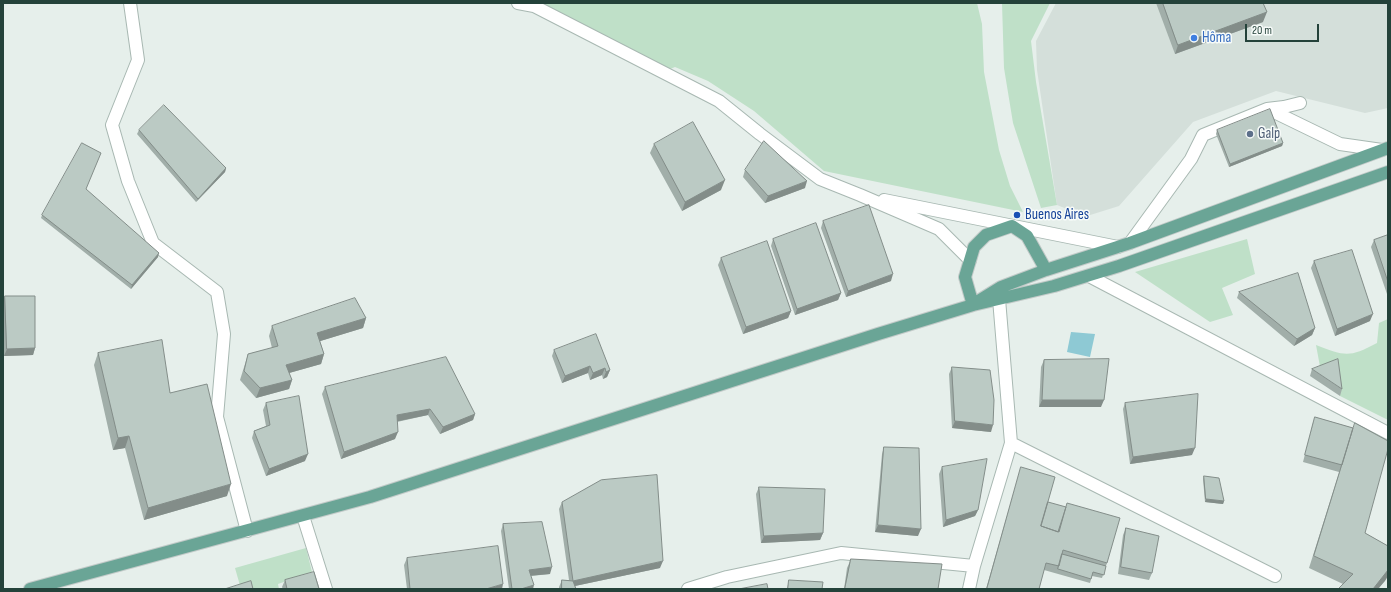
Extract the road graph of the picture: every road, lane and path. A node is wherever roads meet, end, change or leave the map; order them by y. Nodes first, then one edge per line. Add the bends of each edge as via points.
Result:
1 (130, 3) edge
2 (518, 3) edge
3 (1300, 103) dead end
4 (1267, 109) junction
5 (1385, 149) edge
6 (1388, 172) edge
7 (860, 195) junction
8 (1012, 226) junction
9 (1130, 243) junction
10 (1118, 247) junction
11 (970, 260) junction
12 (1046, 270) junction
13 (1089, 276) junction
14 (999, 299) junction
15 (973, 305) junction
16 (1388, 433) edge
17 (1011, 443) junction
18 (303, 516) junction
19 (247, 531) junction
20 (974, 566) junction
21 (1275, 576) dead end
22 (30, 589) edge
23 (326, 589) edge
24 (688, 589) edge
25 (969, 589) edge

1 - 19 street via 138,60 112,125 128,181 153,243 217,292 224,334 217,417
2 - 7 street via 534,6 719,101 820,179
3 - 4 street
4 - 5 street via 1340,144
4 - 9 street via 1203,135 1191,158
5 - 9 main road
6 - 13 main road
7 - 8 street
7 - 11 street via 939,229
8 - 10 street
8 - 11 main road via 986,235 974,247
8 - 12 main road via 1026,236
9 - 10 main road
10 - 12 main road
11 - 15 main road via 965,277
12 - 15 main road via 1000,287
13 - 14 main road
13 - 16 street
14 - 15 main road
14 - 17 street
15 - 18 main road via 370,498
17 - 20 street
17 - 21 street
18 - 19 main road
18 - 23 street
19 - 22 main road
20 - 24 street via 841,553 727,577
20 - 25 street

